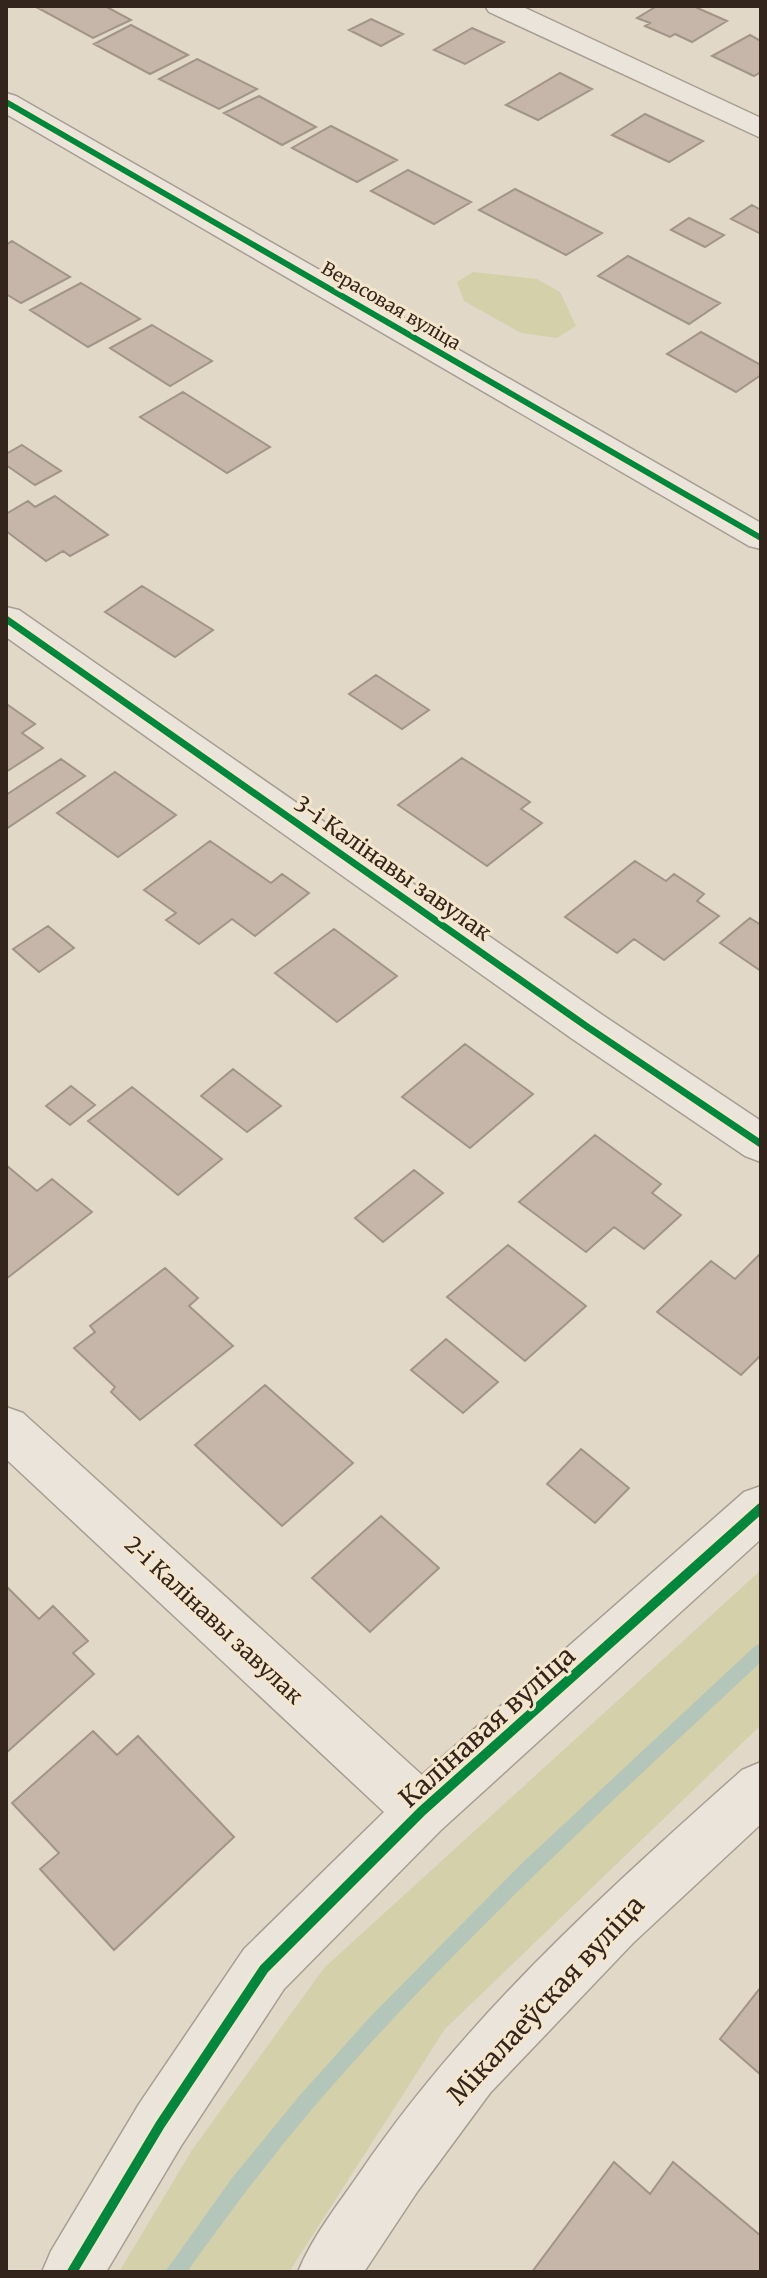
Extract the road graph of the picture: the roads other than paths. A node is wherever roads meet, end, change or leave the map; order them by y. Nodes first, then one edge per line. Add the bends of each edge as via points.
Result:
1 (499, 6) edge
2 (6, 102) edge
3 (761, 129) edge
4 (761, 538) edge
5 (6, 619) edge
6 (761, 1144) edge
7 (6, 1428) edge
8 (761, 1508) edge
9 (761, 1788) edge
10 (422, 1811) junction
11 (72, 2272) edge
12 (328, 2272) edge

1 - 3 street
2 - 4 street, Верасовая вуліца
5 - 6 street, 3-і Калінавы завулак
7 - 10 street, 2-і Калінавы завулак
8 - 10 street, Калінавая вуліца
9 - 12 street, Мікалаеўская вуліца via 613,1923 470,2073
10 - 11 street, Калінавая вуліца via 264,1969 160,2125

